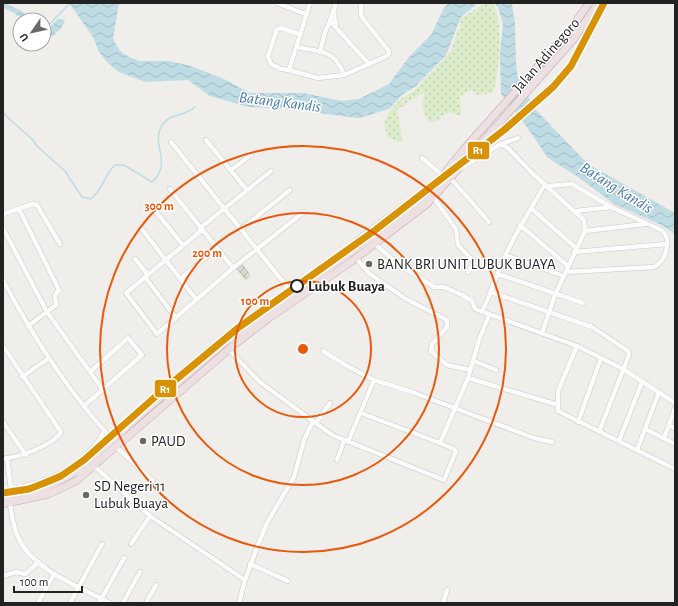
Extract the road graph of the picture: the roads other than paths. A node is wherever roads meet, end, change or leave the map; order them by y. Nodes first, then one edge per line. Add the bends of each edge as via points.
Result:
1 (276, 3) edge
2 (310, 3) edge
3 (336, 3) edge
4 (361, 3) edge
5 (589, 3) edge
6 (598, 3) edge
7 (285, 5) edge
8 (333, 11) junction
9 (305, 14) junction
10 (330, 21) junction
11 (336, 25) junction
12 (299, 34) junction
13 (296, 47) junction
14 (320, 52) junction
15 (369, 64) junction
16 (289, 70) junction
17 (344, 75) junction
18 (518, 138) dead end
19 (206, 140) dead end
20 (171, 142) dead end
21 (501, 144) junction
22 (251, 155) dead end
23 (422, 158) dead end
24 (231, 170) junction
25 (271, 171) dead end
26 (446, 176) junction
27 (546, 185) junction
28 (170, 189) dead end
29 (247, 190) junction
30 (290, 190) dead end
31 (433, 197) junction
32 (152, 207) dead end
33 (611, 207) junction
34 (19, 209) junction
35 (223, 209) junction
36 (532, 209) junction
37 (576, 211) junction
38 (304, 212) dead end
39 (3, 214) edge
40 (489, 222) dead end
41 (646, 224) junction
42 (520, 226) junction
43 (3, 228) edge
44 (141, 228) dead end
45 (201, 229) junction
46 (241, 229) junction
47 (585, 231) junction
48 (356, 240) dead end
49 (60, 244) dead end
50 (374, 244) junction
51 (667, 244) junction
52 (183, 245) junction
53 (217, 248) junction
54 (257, 249) junction
55 (575, 250) junction
56 (505, 255) junction
57 (352, 258) junction
58 (135, 259) dead end
59 (165, 260) junction
60 (339, 266) junction
61 (568, 266) junction
62 (233, 268) junction
63 (468, 272) dead end
64 (498, 274) junction
65 (565, 274) junction
66 (147, 276) junction
67 (180, 279) junction
68 (3, 280) edge
69 (5, 290) edge
70 (491, 292) junction
71 (292, 293) junction
72 (555, 295) junction
73 (196, 299) junction
74 (583, 303) dead end
75 (47, 312) junction
76 (482, 312) junction
77 (549, 313) junction
78 (489, 314) junction
79 (176, 318) junction
80 (28, 326) junction
81 (542, 333) junction
82 (576, 346) junction
83 (4, 349) edge
84 (229, 350) junction
85 (323, 351) dead end
86 (49, 358) junction
87 (601, 358) junction
88 (474, 361) junction
89 (623, 369) junction
90 (470, 370) junction
91 (496, 370) dead end
92 (90, 372) junction
93 (22, 377) junction
94 (468, 378) junction
95 (374, 380) junction
96 (642, 382) junction
97 (103, 390) junction
98 (659, 392) junction
99 (330, 403) dead end
100 (675, 403) edge
101 (558, 404) junction
102 (84, 406) junction
103 (454, 408) junction
104 (675, 408) edge
105 (361, 413) junction
106 (3, 422) edge
107 (314, 422) junction
108 (578, 422) junction
109 (669, 425) junction
110 (645, 429) junction
111 (675, 429) edge
112 (104, 431) junction
113 (599, 432) junction
114 (664, 438) junction
115 (619, 441) junction
116 (346, 442) junction
117 (552, 442) dead end
118 (114, 443) junction
119 (440, 443) junction
120 (675, 444) edge
121 (637, 450) junction
122 (26, 455) junction
123 (5, 458) edge
124 (337, 460) dead end
125 (94, 466) junction
126 (675, 469) edge
127 (153, 481) dead end
128 (25, 486) dead end
129 (59, 486) junction
130 (3, 498) edge
131 (8, 502) edge
132 (150, 516) junction
133 (102, 544) dead end
134 (131, 544) dead end
135 (124, 558) dead end
136 (39, 562) junction
137 (250, 564) junction
138 (140, 572) dead end
139 (54, 574) junction
140 (3, 576) edge
141 (245, 580) junction
142 (288, 581) dead end
143 (156, 585) dead end
144 (78, 586) junction
145 (447, 590) dead end
146 (100, 601) edge
147 (38, 603) edge
148 (70, 603) edge
149 (110, 603) edge
150 (123, 603) edge
151 (146, 603) edge
152 (239, 603) edge
153 (443, 603) edge

1 - 7 street
2 - 9 street
3 - 8 street
4 - 15 street via 361,15 389,53
5 - 26 highway, Jalan Adinegoro via 570,30 502,106
6 - 26 highway, Jalan Adinegoro via 573,40
7 - 9 street
8 - 10 street
8 - 11 street
9 - 12 street
10 - 11 street
10 - 14 street
11 - 15 street
12 - 13 street
12 - 16 street via 277,29 268,56 271,64
13 - 14 street
13 - 16 street
14 - 17 street via 331,54 341,66
15 - 17 street
16 - 17 street via 318,78
18 - 21 street
19 - 24 street
20 - 35 street
21 - 26 street
21 - 27 street
22 - 24 street
23 - 26 street
24 - 29 street
25 - 29 street
26 - 31 highway
26 - 40 street
26 - 48 street
26 - 57 highway via 420,203
27 - 33 street via 572,184
27 - 36 street
27 - 37 street
28 - 45 street
29 - 35 street
30 - 46 street
31 - 50 highway via 420,211
31 - 63 street via 456,229 458,245 474,263
32 - 52 street
33 - 37 street
33 - 41 street
34 - 39 street
34 - 49 street via 33,204 38,206
34 - 75 street via 59,290 55,295 56,305
35 - 45 street
35 - 46 street
36 - 42 street
36 - 55 street
37 - 47 street via 584,220
38 - 54 street
41 - 47 street
41 - 51 street via 664,232
42 - 56 street
42 - 61 street
43 - 75 street
44 - 59 street
45 - 52 street
45 - 53 street
46 - 54 street
47 - 55 street
50 - 57 highway
50 - 76 street via 434,287 444,287 462,295
51 - 55 street
51 - 65 street via 658,265
52 - 59 street
53 - 62 street
53 - 67 street
54 - 62 street
54 - 71 street
55 - 61 street
56 - 64 street
56 - 65 street
57 - 60 highway
57 - 90 street via 406,299 447,320 447,327 432,344 431,352 447,365
58 - 66 street
59 - 66 street
59 - 67 street
60 - 71 highway
60 - 84 highway
61 - 65 street
62 - 73 street
64 - 70 street
64 - 72 street
65 - 72 street
66 - 79 street
66 - 79 street via 126,293 157,334
67 - 73 street
68 - 69 street
69 - 80 street
70 - 76 street
70 - 77 street
71 - 118 highway via 223,344 154,403
72 - 74 street
72 - 77 street
73 - 79 street
75 - 80 street
75 - 92 street
76 - 78 street
77 - 81 street
77 - 89 street via 592,327 628,351 629,355
78 - 81 street
78 - 88 street
80 - 86 street
81 - 82 street
82 - 87 street
82 - 101 street via 558,391
83 - 93 street
84 - 107 street via 260,382
84 - 118 highway
85 - 95 street via 345,366
86 - 93 street
86 - 102 street
87 - 89 street
87 - 108 street
88 - 90 street
88 - 91 street
89 - 96 street
89 - 113 street
90 - 94 street
92 - 97 street
92 - 97 street via 128,338 142,355
93 - 122 street via 61,432 56,438
94 - 101 street
94 - 103 street
95 - 103 street
95 - 105 street
96 - 98 street
96 - 115 street
97 - 102 street
98 - 100 street
98 - 110 street
99 - 107 street
101 - 108 street via 558,411
102 - 112 street
103 - 117 street via 499,426
103 - 119 street
104 - 109 street
105 - 116 street
105 - 119 street
106 - 122 street
107 - 116 street
107 - 137 street via 304,440 294,477 268,521
108 - 113 street
109 - 111 street
109 - 114 street
110 - 114 street
110 - 121 street
112 - 118 street
112 - 128 street via 95,447 72,466 47,480
113 - 115 street
114 - 120 street
115 - 121 street
116 - 119 street via 444,480 456,451
116 - 124 street
118 - 125 highway
118 - 127 street
118 - 129 highway
121 - 126 street
122 - 123 street
123 - 131 street
125 - 129 highway via 76,480
125 - 132 street
129 - 131 highway
130 - 131 highway
131 - 136 street via 18,538
132 - 134 street
132 - 141 street
133 - 144 street
135 - 146 street
136 - 139 street
136 - 140 street via 25,574 16,572
137 - 141 street
137 - 142 street
138 - 150 street
139 - 144 street
139 - 147 street
141 - 152 street
143 - 151 street
144 - 146 street
144 - 148 street
145 - 153 street
146 - 149 street

